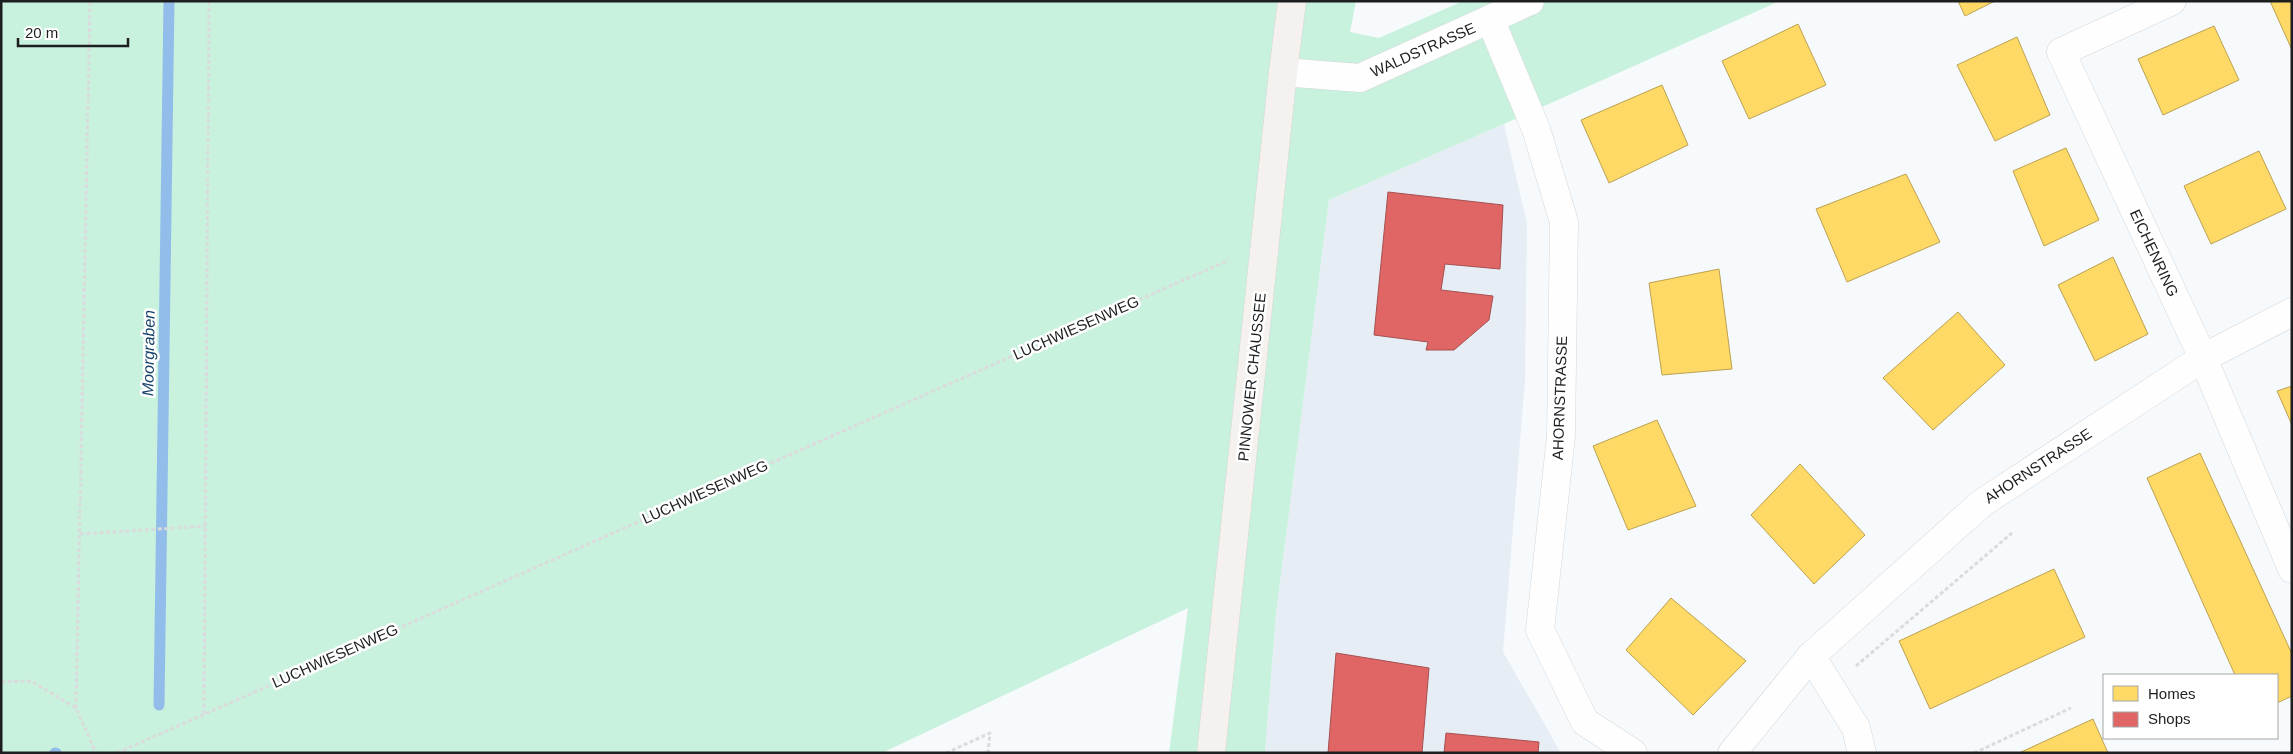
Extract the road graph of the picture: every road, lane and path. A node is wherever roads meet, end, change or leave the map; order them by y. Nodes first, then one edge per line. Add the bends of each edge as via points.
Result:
1 (90, 1) edge
2 (209, 1) edge
3 (1292, 1) edge
4 (1530, 1) edge
5 (2172, 1) edge
6 (1490, 19) junction
7 (1283, 72) junction
8 (1265, 254) junction
9 (2292, 312) edge
10 (2203, 358) junction
11 (206, 526) junction
12 (2012, 533) dead end
13 (80, 534) junction
14 (2292, 569) edge
15 (1811, 656) junction
16 (1, 682) edge
17 (1831, 688) junction
18 (76, 708) junction
19 (2071, 708) dead end
20 (204, 714) junction
21 (96, 753) edge
22 (117, 753) edge
23 (946, 753) edge
24 (988, 753) edge
25 (1211, 753) edge
26 (1633, 753) edge
27 (1732, 753) edge
28 (1862, 753) edge
29 (1974, 753) edge

1 - 13 path
2 - 11 path
3 - 7 main road, PINNOWER CHAUSSEE
4 - 6 street, WALDSTRASSE
5 - 10 street, EICHENRING via 2061,52
6 - 7 street, WALDSTRASSE via 1360,78
6 - 26 street, AHORNSTRASSE via 1536,129 1564,222 1561,436 1540,630 1585,722
7 - 8 main road, PINNOWER CHAUSSEE
8 - 20 path, LUCHWIESENWEG via 1242,255
8 - 25 main road, PINNOWER CHAUSSEE
9 - 10 street, AHORNSTRASSE
10 - 14 street, EICHENRING
10 - 15 street, AHORNSTRASSE via 1982,503
11 - 13 path
11 - 20 path
12 - 17 path
13 - 18 path
15 - 17 street
15 - 27 street, AHORNSTRASSE
16 - 18 path via 32,681
17 - 28 street via 1856,728
18 - 21 path
19 - 29 path
20 - 22 path, LUCHWIESENWEG
23 - 24 path via 990,732

